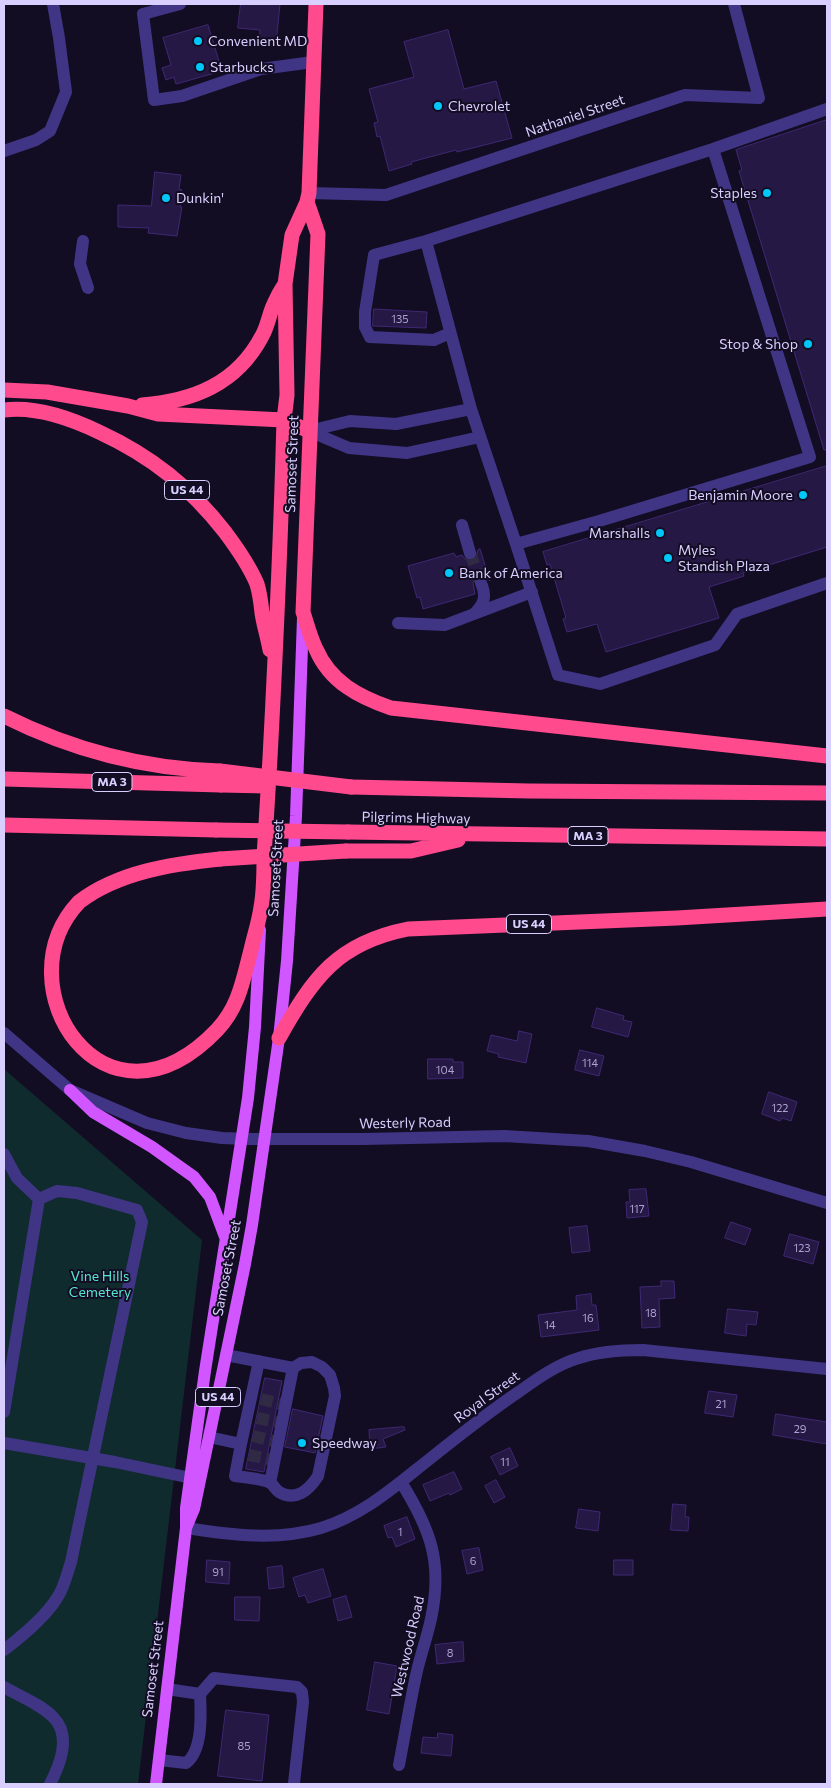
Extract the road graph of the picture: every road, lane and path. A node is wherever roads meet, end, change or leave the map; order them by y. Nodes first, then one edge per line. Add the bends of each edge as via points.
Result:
1 (53, 4) edge
2 (180, 4) edge
3 (316, 4) edge
4 (734, 4) edge
5 (313, 62) junction
6 (827, 109) edge
7 (713, 149) junction
8 (4, 151) edge
9 (308, 197) junction
10 (83, 241) dead end
11 (426, 241) junction
12 (285, 284) junction
13 (88, 288) dead end
14 (450, 333) junction
15 (4, 390) edge
16 (128, 406) junction
17 (4, 410) edge
18 (471, 410) junction
19 (284, 420) junction
20 (309, 430) junction
21 (480, 437) junction
22 (462, 525) dead end
23 (516, 544) junction
24 (470, 552) tunnel mouth
25 (481, 583) tunnel mouth
26 (827, 583) edge
27 (532, 592) junction
28 (303, 612) junction
29 (474, 614) junction
30 (398, 623) dead end
31 (275, 669) junction
32 (4, 716) edge
33 (827, 756) edge
34 (221, 778) junction
35 (4, 779) edge
36 (827, 794) edge
37 (4, 824) edge
38 (478, 835) junction
39 (827, 839) edge
40 (262, 905) junction
41 (827, 909) edge
42 (4, 1033) edge
43 (279, 1038) junction
44 (70, 1090) junction
45 (240, 1139) junction
46 (264, 1139) junction
47 (4, 1154) edge
48 (38, 1199) junction
49 (827, 1203) edge
50 (226, 1240) junction
51 (226, 1355) junction
52 (258, 1361) junction
53 (293, 1368) junction
54 (827, 1368) edge
55 (4, 1412) edge
56 (209, 1437) junction
57 (4, 1443) edge
58 (245, 1445) junction
59 (92, 1458) junction
60 (190, 1478) junction
61 (270, 1482) junction
62 (401, 1482) junction
63 (186, 1528) junction
64 (4, 1650) edge
65 (4, 1687) edge
66 (167, 1689) junction
67 (200, 1694) junction
68 (159, 1760) junction
69 (399, 1765) dead end
70 (294, 1783) dead end
71 (50, 1784) edge
72 (156, 1784) edge

1 - 8 street via 66,92 50,131 36,140
2 - 5 street via 143,14 154,100 182,96 261,69
3 - 5 highway, Samoset Street
4 - 9 street, Nathaniel Street via 759,98 685,95 386,195
5 - 9 highway, Samoset Street
6 - 7 street
7 - 11 street
7 - 23 street via 810,457
9 - 12 highway, Samoset Street via 292,236
9 - 20 highway, Samoset Street via 318,234
10 - 13 street via 80,264
11 - 14 street
11 - 14 street via 374,255 365,326 370,337 434,340
12 - 16 highway via 254,350 226,379 183,399
12 - 19 highway, Samoset Street via 288,395
14 - 18 street
15 - 16 highway via 46,392
16 - 19 highway via 158,414
17 - 31 highway, US 44 via 44,412 88,427 146,457 202,504 228,536 253,576 261,597
18 - 20 street via 396,424 350,421
18 - 21 street
19 - 20 highway
19 - 31 highway, Samoset Street
20 - 21 street via 349,448 407,453
20 - 28 highway, Samoset Street
21 - 23 street
22 - 24 street
23 - 27 street
25 - 29 street via 485,598
26 - 27 street via 738,614 715,645 600,684 558,675
27 - 29 street
28 - 33 highway via 316,649 334,676 351,691 391,708
28 - 43 main road, Samoset Street via 296,816
29 - 30 street via 445,626
31 - 40 highway, Samoset Street / US 44
32 - 34 highway via 74,746 102,754
34 - 35 highway, MA 3
34 - 36 highway, bridge via 351,787
37 - 38 highway, Pilgrims Highway / MA 3, bridge
38 - 39 highway, Pilgrims Highway / MA 3
38 - 40 highway, bridge via 411,851 346,851 220,859 167,867 115,883 81,901 56,924 43,950 39,984 48,1018 65,1044 95,1064 135,1072 170,1064 208,1040 225,1022 240,994
40 - 45 main road, Samoset Street / US 44 via 255,1027
41 - 43 highway, US 44 via 408,929 384,934 351,949 324,971 305,994
42 - 44 street, Westerly Road
43 - 46 main road, Samoset Street / US 44
44 - 45 street, Westerly Road via 166,1129
44 - 50 main road via 93,1112 194,1176 210,1196
45 - 46 street, Westerly Road
45 - 50 main road, Samoset Street / US 44
46 - 49 street, Westerly Road via 504,1136 588,1141 692,1162
46 - 51 main road, Samoset Street / US 44 via 252,1225
47 - 48 street via 17,1178
48 - 55 street
48 - 59 street via 57,1191 77,1193 137,1210 142,1222
50 - 60 main road, Samoset Street / US 44
51 - 52 street
51 - 56 main road, Samoset Street / US 44
52 - 53 street
52 - 58 street via 256,1398
53 - 61 street via 279,1423
53 - 61 street via 312,1362 322,1367 330,1375 335,1396 318,1476 311,1487 298,1496 285,1495
54 - 62 street, Royal Street via 643,1350 592,1354 561,1365 530,1384
56 - 58 street
56 - 63 main road, Samoset Street / US 44 via 194,1510
57 - 59 street
58 - 61 street via 235,1476
59 - 60 street
59 - 64 street via 71,1562 57,1599 27,1632
60 - 63 main road, Samoset Street / US 44
62 - 63 street, Royal Street via 356,1514 302,1533 260,1536
62 - 69 street, Westwood Road via 430,1538 436,1581 431,1621 417,1670
63 - 66 main road, Samoset Street / US 44
65 - 71 street via 41,1708 54,1719 60,1730 63,1744 61,1759
66 - 67 street
66 - 68 main road, Samoset Street / US 44
67 - 68 street via 201,1713 192,1758 186,1763
67 - 70 street via 214,1678 297,1687 302,1692 303,1702
68 - 72 main road, Samoset Street / US 44

